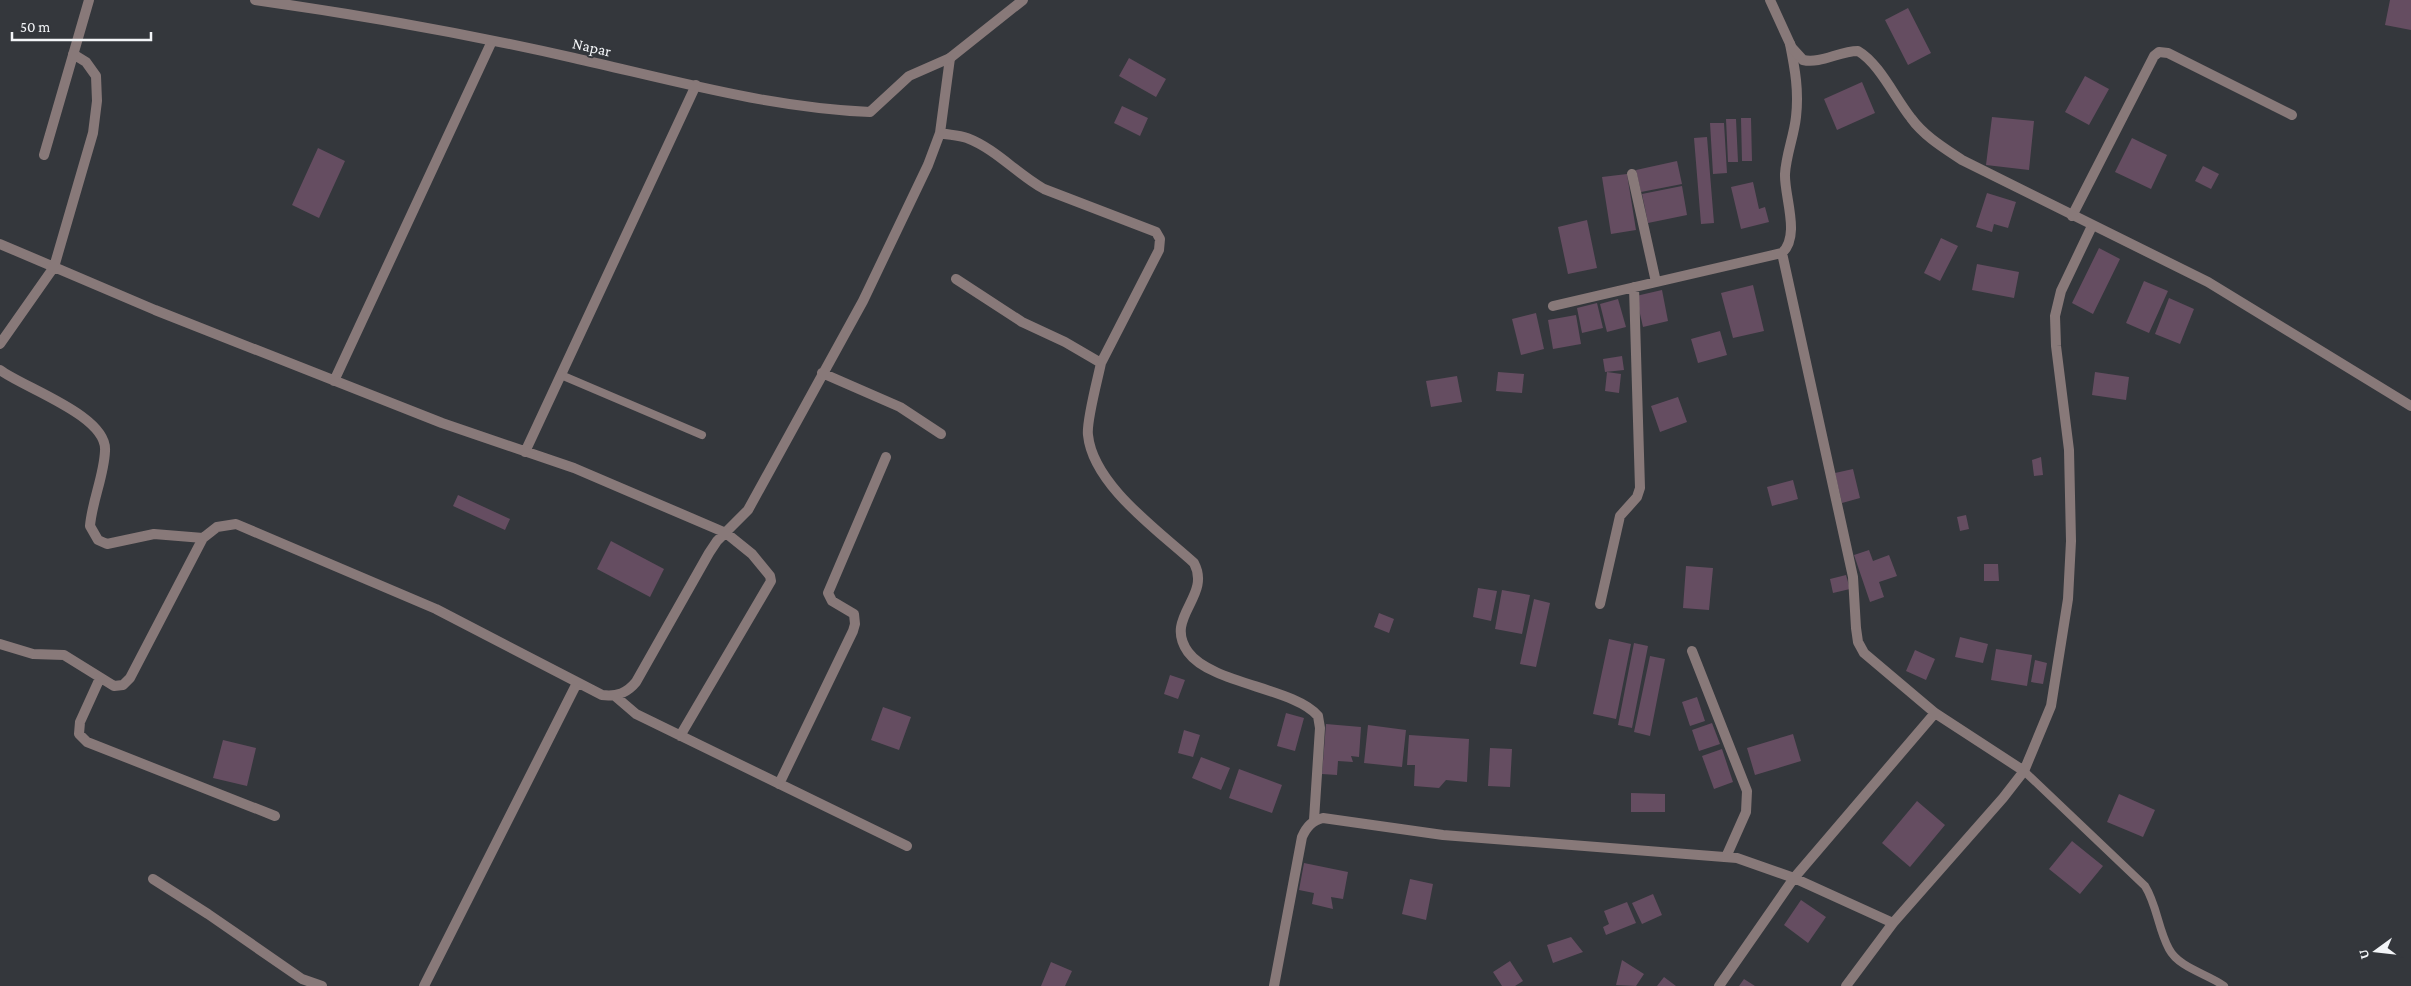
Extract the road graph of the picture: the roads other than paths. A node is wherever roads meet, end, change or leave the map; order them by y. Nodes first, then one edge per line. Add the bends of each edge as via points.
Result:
1 (89, 0) edge
2 (255, 0) edge
3 (1023, 0) edge
4 (1770, 0) edge
5 (492, 40) junction
6 (1791, 46) junction
7 (73, 54) junction
8 (950, 58) junction
9 (696, 85) junction
10 (2292, 116) dead end
11 (940, 133) junction
12 (44, 156) dead end
13 (1632, 174) dead end
14 (2072, 216) junction
15 (2092, 226) junction
16 (0, 244) edge
17 (1782, 253) junction
18 (54, 267) junction
19 (956, 279) dead end
20 (1656, 282) junction
21 (1634, 287) junction
22 (1553, 306) dead end
23 (0, 344) edge
24 (1101, 363) junction
25 (0, 370) edge
26 (822, 373) junction
27 (561, 375) junction
28 (334, 381) junction
29 (2411, 406) edge
30 (942, 434) dead end
31 (702, 435) dead end
32 (525, 452) junction
33 (886, 457) dead end
34 (726, 533) junction
35 (203, 538) junction
36 (1600, 604) dead end
37 (0, 644) edge
38 (1692, 651) dead end
39 (100, 678) junction
40 (577, 683) junction
41 (615, 696) junction
42 (1935, 713) junction
43 (680, 736) junction
44 (2024, 771) junction
45 (779, 784) junction
46 (275, 816) dead end
47 (1314, 820) junction
48 (907, 846) dead end
49 (1726, 856) junction
50 (1794, 878) junction
51 (153, 879) dead end
52 (1893, 923) junction
53 (2222, 985) edge
54 (322, 986) edge
55 (424, 986) edge
56 (1274, 986) edge
57 (1719, 986) edge
58 (1846, 986) edge

1 - 7 street
2 - 5 street, Napar via 352,13
3 - 8 street, Napar
4 - 6 street
5 - 9 street, Napar
5 - 28 street
6 - 14 street via 1803,60 1858,51 1912,120 1932,140 1962,160
6 - 17 street via 1798,84 1796,118 1785,173 1791,234
7 - 12 street
7 - 18 street via 86,62 96,76 97,101 93,134
8 - 9 street, Napar via 909,76 870,112 826,110
8 - 11 street
9 - 27 street
10 - 14 street via 2168,53 2158,52
11 - 24 street via 965,138 993,152 1044,189 1156,232 1160,238 1159,250
11 - 26 street via 928,165 862,301
13 - 20 street
14 - 15 street
15 - 29 street via 2208,282
15 - 44 street via 2060,291 2055,316 2069,450 2068,599 2052,706
16 - 18 street
17 - 20 street
17 - 42 street via 1853,577 1858,642 1864,653
18 - 23 street
18 - 28 street
19 - 24 street via 1022,322
20 - 21 street
21 - 22 street
21 - 36 street via 1640,488 1638,497 1620,516
24 - 47 street via 1088,435 1099,467 1117,495 1194,563 1200,576 1182,622 1181,632 1188,652 1201,664 1297,702 1318,716
25 - 35 street via 83,417 103,438 105,452 90,526 98,540 107,544 159,534
26 - 30 street via 900,406
26 - 34 street via 748,510
27 - 31 lane
27 - 32 street
28 - 32 street
32 - 34 street via 574,468
33 - 45 street via 828,593 832,601 854,614 853,631
34 - 41 street via 709,553 636,682
34 - 43 street via 752,554 771,581
35 - 39 street via 130,678 119,686
35 - 40 street via 217,527 228,524 245,526 436,609
37 - 39 street via 33,654 64,655
38 - 49 street via 1746,791 1746,812
39 - 46 street via 80,722 79,734 87,742
40 - 41 street via 602,695
40 - 55 street
41 - 43 street via 636,714
42 - 44 street
42 - 50 street
43 - 45 street
44 - 52 street
44 - 53 lane via 2145,886 2175,957
45 - 48 street
47 - 49 street via 1334,818 1443,835
47 - 56 street via 1302,837
49 - 50 street
50 - 52 street
50 - 57 street
51 - 54 street via 302,979
52 - 58 street

